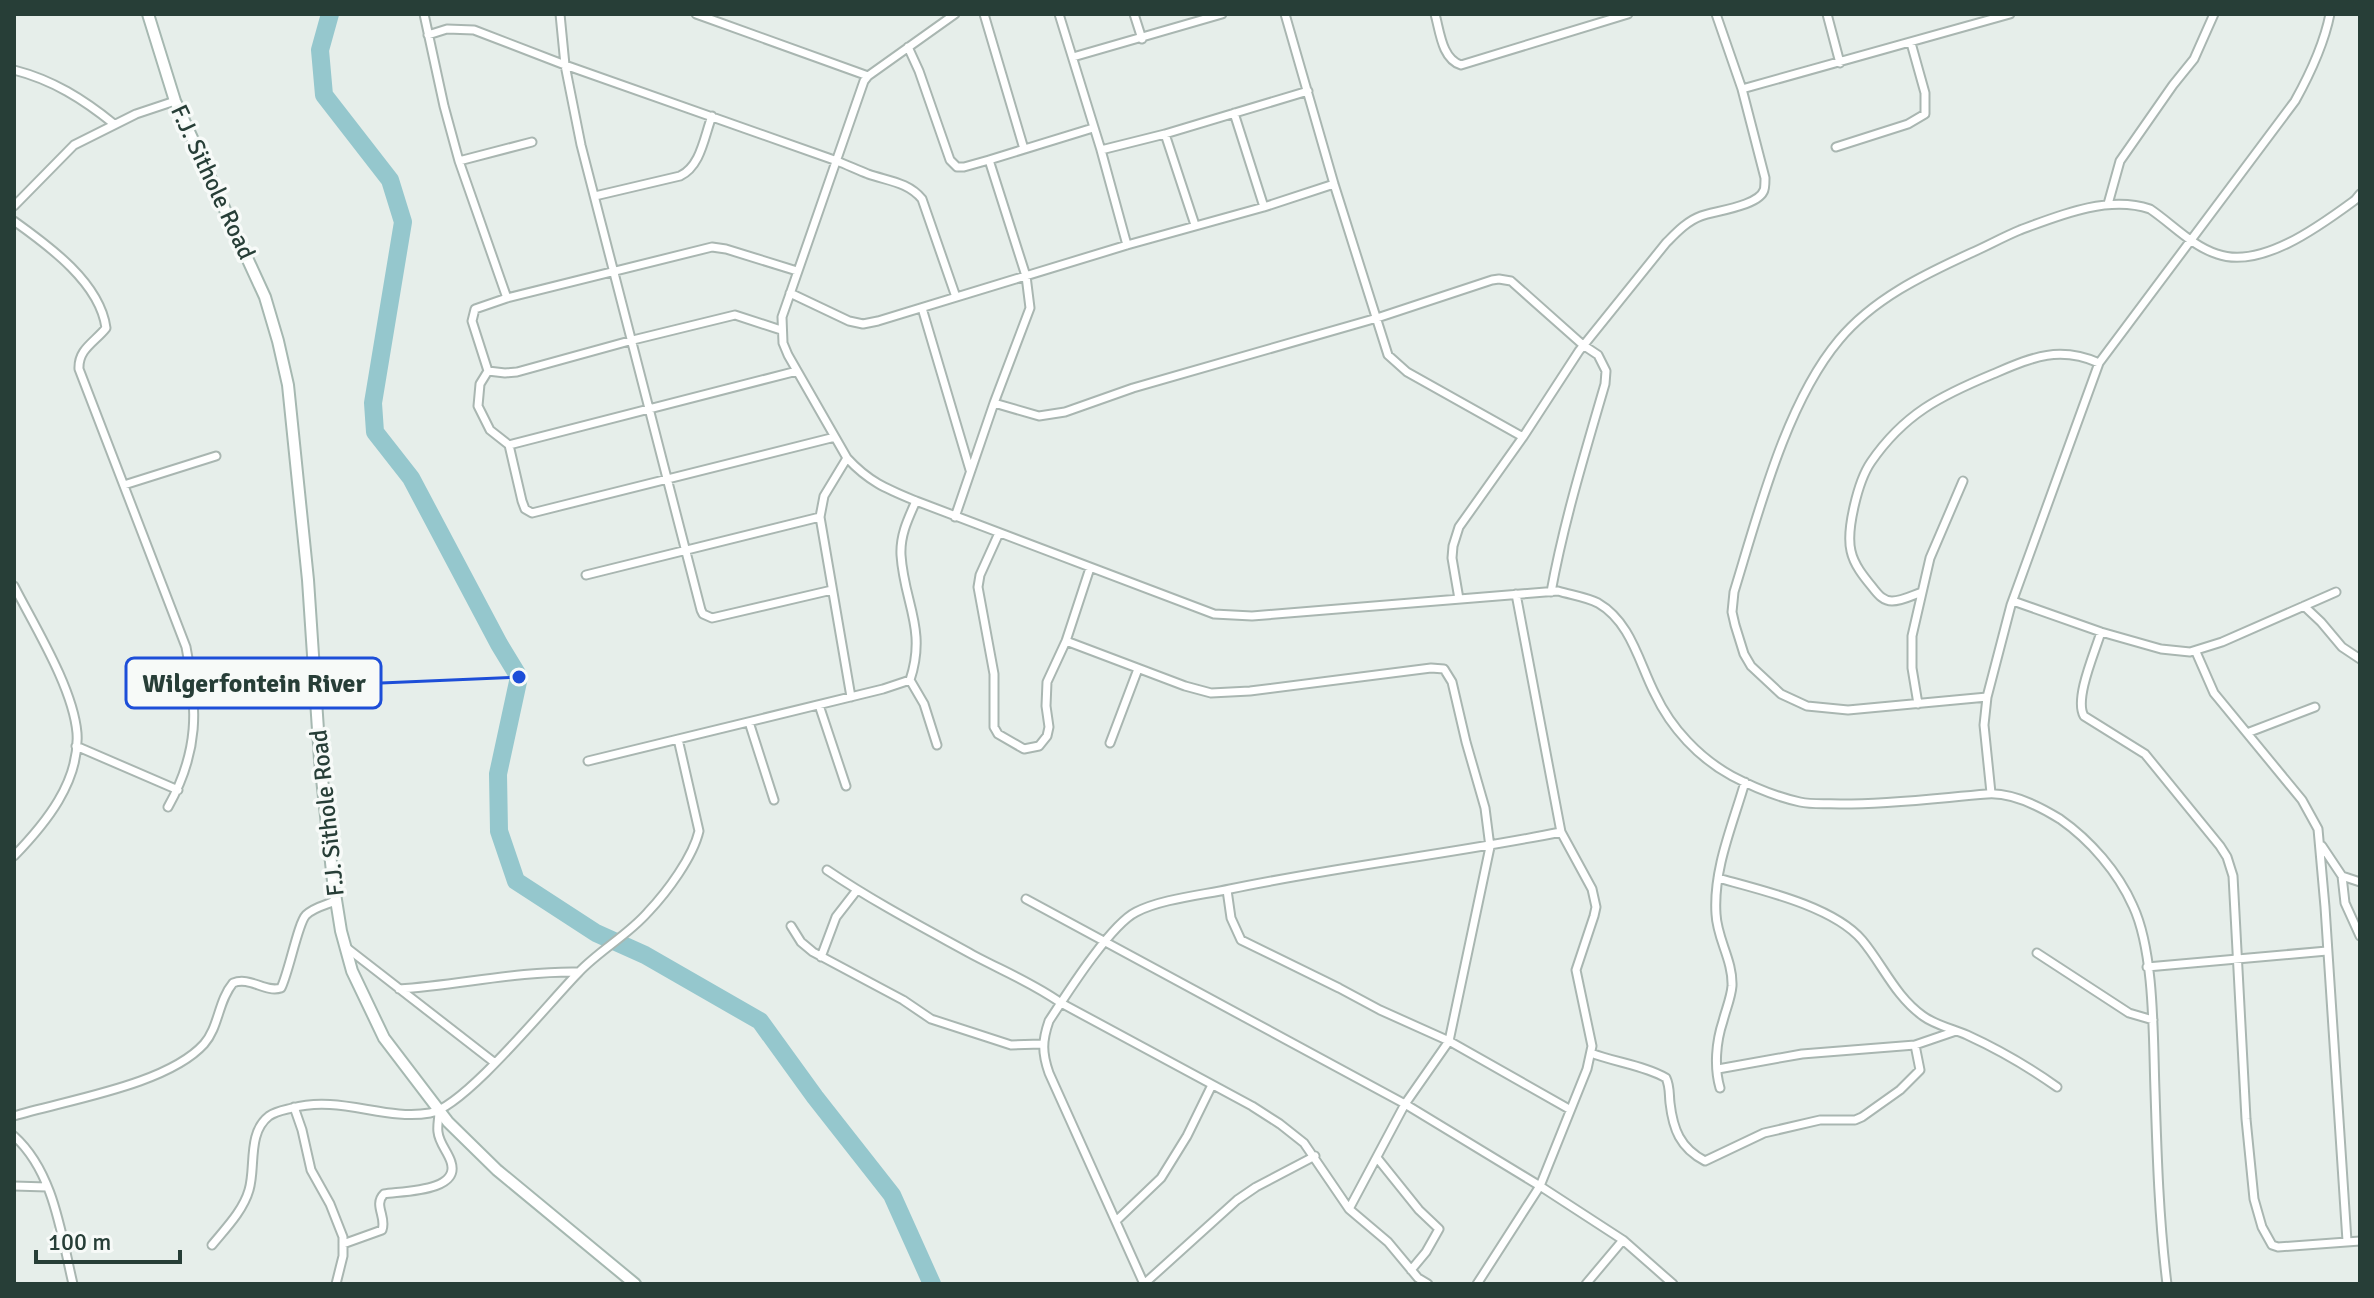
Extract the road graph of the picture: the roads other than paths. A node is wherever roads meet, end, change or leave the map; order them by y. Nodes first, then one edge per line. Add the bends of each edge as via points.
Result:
1 (148, 14) edge
2 (424, 14) edge
3 (560, 14) edge
4 (696, 14) edge
5 (955, 14) edge
6 (984, 14) edge
7 (1059, 14) edge
8 (1134, 14) edge
9 (1222, 14) edge
10 (1285, 14) edge
11 (1435, 14) edge
12 (1628, 14) edge
13 (1716, 14) edge
14 (1827, 14) edge
15 (2010, 14) edge
16 (2214, 14) edge
17 (2330, 14) edge
18 (1210, 16) edge
19 (428, 35) junction
20 (1142, 39) junction
21 (1911, 43) junction
22 (908, 47) junction
23 (1073, 57) junction
24 (1840, 63) junction
25 (565, 65) junction
26 (14, 70) edge
27 (868, 76) junction
28 (1742, 89) junction
29 (1308, 91) junction
30 (175, 101) junction
31 (1234, 113) junction
32 (712, 116) junction
33 (114, 124) junction
34 (1093, 128) junction
35 (1165, 134) junction
36 (532, 142) dead end
37 (1836, 147) dead end
38 (1024, 149) junction
39 (1101, 150) junction
40 (989, 160) junction
41 (459, 161) junction
42 (837, 161) junction
43 (1334, 184) junction
44 (595, 196) junction
45 (2358, 199) edge
46 (2108, 204) junction
47 (14, 206) edge
48 (1264, 207) junction
49 (14, 221) edge
50 (1195, 225) junction
51 (2190, 238) junction
52 (1127, 245) junction
53 (797, 271) junction
54 (615, 272) junction
55 (1026, 276) junction
56 (790, 293) junction
57 (956, 297) junction
58 (507, 298) junction
59 (922, 308) junction
60 (1377, 318) junction
61 (781, 330) junction
62 (633, 340) junction
63 (1583, 345) junction
64 (2099, 363) junction
65 (488, 371) junction
66 (797, 371) junction
67 (994, 403) junction
68 (651, 411) junction
69 (835, 437) junction
70 (1523, 437) junction
71 (509, 445) junction
72 (216, 456) dead end
73 (847, 458) junction
74 (971, 472) junction
75 (668, 480) junction
76 (1963, 481) dead end
77 (124, 485) junction
78 (916, 501) junction
79 (820, 517) junction
80 (955, 517) junction
81 (999, 533) junction
82 (685, 550) junction
83 (1090, 568) junction
84 (586, 575) dead end
85 (14, 586) edge
86 (832, 590) junction
87 (1551, 592) junction
88 (1922, 592) junction
89 (2336, 592) dead end
90 (1516, 594) junction
91 (1459, 599) junction
92 (2013, 601) junction
93 (2304, 606) junction
94 (2101, 632) junction
95 (1066, 641) junction
96 (2196, 652) junction
97 (2360, 659) edge
98 (1138, 669) junction
99 (910, 680) junction
100 (851, 697) junction
101 (1987, 697) junction
102 (1918, 704) junction
103 (819, 705) junction
104 (2315, 707) dead end
105 (749, 722) junction
106 (2247, 733) junction
107 (678, 739) junction
108 (1110, 743) dead end
109 (937, 745) dead end
110 (76, 746) junction
111 (588, 761) dead end
112 (1745, 782) junction
113 (846, 786) dead end
114 (178, 790) junction
115 (1991, 793) junction
116 (774, 800) dead end
117 (168, 807) dead end
118 (1561, 832) junction
119 (2320, 844) junction
120 (1490, 847) junction
121 (14, 856) edge
122 (827, 870) dead end
123 (2342, 876) junction
124 (1718, 878) junction
125 (2360, 882) edge
126 (857, 890) junction
127 (1227, 890) junction
128 (1026, 899) dead end
129 (335, 901) junction
130 (791, 926) dead end
131 (2360, 936) edge
132 (1105, 942) junction
133 (345, 947) junction
134 (2327, 951) junction
135 (2037, 953) dead end
136 (821, 957) junction
137 (2237, 958) junction
138 (2147, 967) junction
139 (578, 972) junction
140 (399, 989) junction
141 (1061, 1003) junction
142 (2153, 1020) junction
143 (1957, 1031) junction
144 (1449, 1041) junction
145 (1042, 1044) junction
146 (1915, 1045) junction
147 (1591, 1053) junction
148 (495, 1063) junction
149 (1718, 1069) junction
150 (1212, 1085) junction
151 (2057, 1087) dead end
152 (1720, 1088) dead end
153 (1405, 1104) junction
154 (294, 1107) junction
155 (1569, 1109) junction
156 (439, 1110) junction
157 (14, 1116) edge
158 (14, 1136) edge
159 (1315, 1156) junction
160 (1378, 1159) junction
161 (14, 1186) edge
162 (1540, 1186) junction
163 (47, 1187) junction
164 (1349, 1209) junction
165 (1116, 1221) junction
166 (1623, 1240) junction
167 (2347, 1241) junction
168 (2360, 1241) edge
169 (343, 1244) junction
170 (212, 1245) dead end
171 (1411, 1270) junction
172 (73, 1284) edge
173 (336, 1284) edge
174 (635, 1284) edge
175 (1144, 1284) edge
176 (1428, 1284) edge
177 (1477, 1284) edge
178 (1586, 1284) edge
179 (1673, 1284) edge
180 (2167, 1284) edge

1 - 30 street, F.J. Sithole Road
2 - 19 street
3 - 25 street
4 - 27 street
5 - 22 street
6 - 38 street
7 - 23 street
8 - 20 street
9 - 18 street
10 - 29 street
11 - 12 street via 1446,52 1461,65
13 - 28 street
14 - 24 street
15 - 21 street
16 - 46 street via 2194,59 2120,161
17 - 51 street via 2295,101
18 - 20 street
19 - 25 street via 474,30
19 - 41 street
20 - 23 street
21 - 24 street
21 - 37 street via 1925,93 1925,114
22 - 27 street
22 - 40 street via 952,163 964,167
23 - 34 street
24 - 28 street
25 - 32 street
25 - 44 street
26 - 33 street via 70,92
27 - 42 street
28 - 63 street via 1765,178 1763,192 1749,203 1700,216 1679,230
29 - 31 street
29 - 43 street
30 - 33 street
30 - 129 street, F.J. Sithole Road via 265,297 288,385
31 - 35 street
31 - 48 street
32 - 42 street
32 - 44 street via 690,171
33 - 47 street via 74,145
34 - 38 street
34 - 39 street
35 - 39 street
35 - 50 street
36 - 41 street
38 - 40 street
39 - 52 street
40 - 55 street
41 - 58 street
42 - 53 street
42 - 57 street via 915,191 922,199
43 - 48 street
43 - 60 street
44 - 54 street
45 - 51 street via 2307,232 2246,258 2214,253
46 - 51 street via 2150,209
46 - 102 street via 2005,236 1873,308 1828,355 1801,400 1774,467 1733,602 1740,642 1751,666 1781,694 1807,706 1848,710
48 - 50 street
49 - 77 street via 57,254 100,306 106,328 86,346 78,366
50 - 52 street
51 - 64 street
52 - 55 street
53 - 54 street via 717,247
53 - 56 street
54 - 58 street
54 - 62 street
55 - 57 street
55 - 67 street via 1030,308
56 - 59 street via 856,323
56 - 61 street
57 - 59 street
58 - 65 street via 472,314
59 - 74 street
60 - 63 street via 1504,279
60 - 67 street via 1065,412 1039,416
60 - 70 street via 1388,355 1407,372
61 - 62 street via 735,315
61 - 66 street
62 - 65 street via 517,372
62 - 68 street
63 - 70 street
63 - 87 street via 1603,362 1605,384 1565,521
64 - 88 street via 2049,353 2022,362 1922,408 1885,443 1861,485 1851,553 1881,598 1891,601
64 - 92 street
65 - 71 street via 480,384 478,406 490,430
66 - 68 street
66 - 69 street
67 - 74 street
68 - 71 street
68 - 75 street
69 - 73 street
69 - 75 street
70 - 91 street via 1459,527 1452,558
71 - 75 street via 522,501 532,513
72 - 77 street
73 - 78 street via 876,484
73 - 79 street via 824,496
74 - 80 street
75 - 82 street
76 - 88 street via 1930,558
77 - 114 street via 190,666 195,722
78 - 80 street
78 - 99 street via 901,557 917,638
79 - 82 street
79 - 86 street
80 - 81 street
81 - 83 street
81 - 95 street via 978,587 994,674 993,723 998,734 1024,749 1039,746 1047,736 1047,682
82 - 84 street
82 - 86 street via 699,605 708,618
83 - 91 street via 1214,614 1252,616
83 - 95 street
85 - 110 street via 70,701
86 - 100 street
87 - 90 street
87 - 112 street via 1597,603 1612,614 1628,634 1677,731
88 - 102 street via 1912,636
89 - 93 street
90 - 91 street
90 - 118 street
92 - 94 street
92 - 101 street
93 - 96 street
93 - 97 street
94 - 96 street via 2161,649
94 - 137 street via 2081,711 2145,754 2220,846 2233,876
95 - 98 street
96 - 106 street via 2214,693
98 - 108 street
98 - 120 street via 1211,693 1444,669 1457,697
99 - 100 street
99 - 109 street
100 - 103 street
101 - 102 street
101 - 115 street via 1984,725
103 - 105 street
103 - 113 street
104 - 106 street
105 - 107 street
105 - 116 street
106 - 119 street via 2310,812
107 - 111 street
107 - 139 street via 699,831 696,843 647,914
110 - 114 street
110 - 121 street via 64,792
112 - 115 street via 1802,803 1893,804
112 - 124 street
114 - 117 street
115 - 138 street via 2049,812 2091,845 2134,907
118 - 120 street
118 - 147 street via 1595,899 1576,970
119 - 123 street
119 - 134 street
120 - 127 street
120 - 144 street
122 - 126 street
123 - 125 street
123 - 131 street via 2345,903
124 - 143 street via 1815,908 1850,927 1918,1013
124 - 149 street via 1716,918 1732,987 1719,1034
126 - 136 street via 836,917
126 - 141 street
127 - 132 street via 1135,912
127 - 144 street via 1241,940
128 - 132 street
129 - 133 street, F.J. Sithole Road
129 - 157 street via 301,922 281,988 243,980 233,983 210,1036 193,1054 153,1076
130 - 136 street
132 - 141 street
132 - 153 street
133 - 140 street
133 - 156 street, F.J. Sithole Road via 384,1038
134 - 137 street
134 - 167 street
135 - 142 street via 2129,1013
136 - 145 street via 931,1019 1011,1045
137 - 138 street
137 - 167 street via 2246,1119 2262,1227 2278,1247
138 - 142 street
139 - 140 street
139 - 148 street
140 - 148 street
141 - 145 street
141 - 150 street
142 - 180 street
143 - 146 street
143 - 151 street via 2017,1059
144 - 153 street
144 - 155 street
145 - 165 street via 1049,1073
146 - 147 street via 1920,1070 1862,1117 1764,1133 1705,1161 1674,1128 1666,1078
146 - 149 street via 1802,1054
147 - 155 street
148 - 156 street
149 - 152 street
150 - 159 street via 1280,1124
150 - 165 street via 1161,1178
153 - 160 street
153 - 162 street
154 - 156 street via 328,1103 412,1114
154 - 169 street via 311,1170
154 - 170 street via 262,1123 249,1191
155 - 162 street
156 - 169 street via 438,1133 451,1161 449,1178 384,1194 379,1204 382,1230
156 - 174 street, F.J. Sithole Road via 497,1170
158 - 163 street via 34,1159
159 - 164 street
159 - 175 street via 1237,1200
160 - 164 street
160 - 171 street via 1439,1229
161 - 163 street
162 - 166 street
162 - 177 street
163 - 172 street
164 - 171 street
165 - 175 street
166 - 178 street
166 - 179 street
167 - 168 street
169 - 173 street
171 - 176 street

